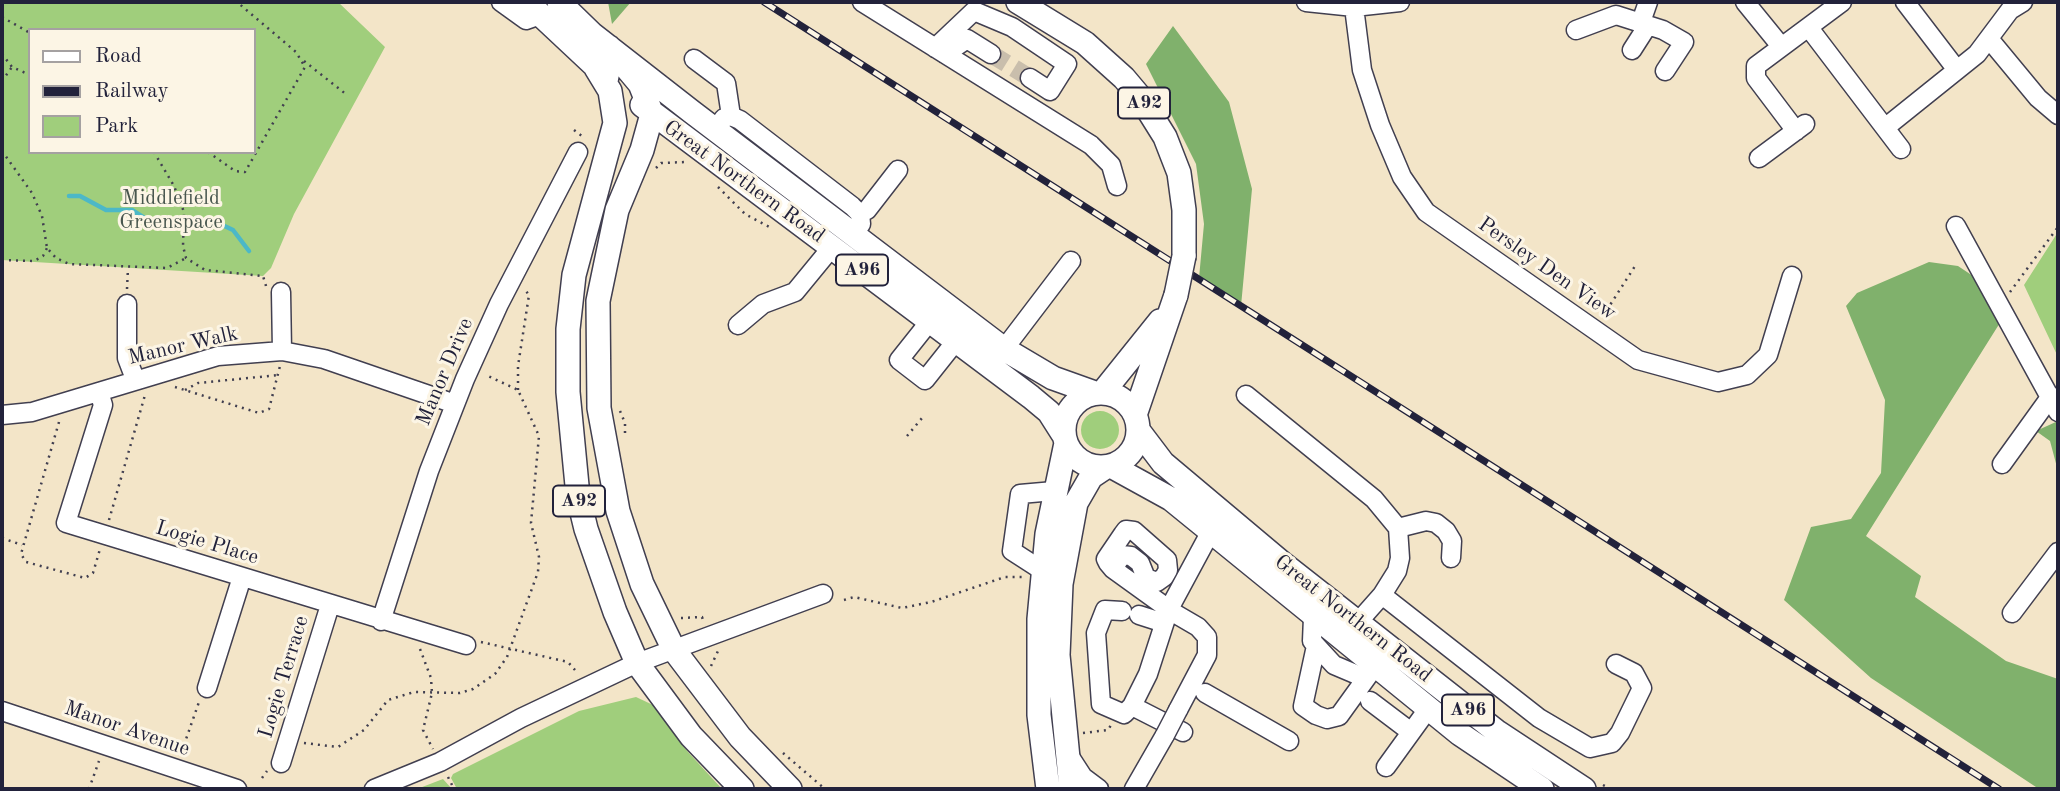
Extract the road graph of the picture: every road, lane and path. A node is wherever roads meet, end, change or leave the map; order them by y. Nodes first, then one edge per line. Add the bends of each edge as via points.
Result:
1 (237, 2) edge
2 (501, 2) edge
3 (862, 2) edge
4 (1018, 2) edge
5 (1306, 2) edge
6 (1400, 2) edge
7 (1648, 2) edge
8 (1745, 2) edge
9 (1842, 2) edge
10 (1905, 2) edge
11 (2022, 2) edge
12 (542, 6) edge
13 (1354, 7) junction
14 (2, 17) edge
15 (1645, 23) junction
16 (1809, 28) junction
17 (1576, 30) dead end
18 (28, 32) edge
19 (1990, 40) junction
20 (1780, 45) junction
21 (609, 47) junction
22 (1632, 50) dead end
23 (940, 51) junction
24 (2, 54) edge
25 (991, 54) tunnel mouth
26 (694, 59) dead end
27 (304, 61) junction
28 (12, 67) junction
29 (596, 68) junction
30 (1957, 70) junction
31 (1665, 71) dead end
32 (28, 74) edge
33 (1030, 78) tunnel mouth
34 (2, 81) edge
35 (347, 95) dead end
36 (652, 114) junction
37 (2058, 116) edge
38 (723, 123) junction
39 (1886, 127) junction
40 (1901, 149) dead end
41 (2, 151) edge
42 (578, 152) dead end
43 (155, 154) edge
44 (211, 154) edge
45 (256, 154) edge
46 (256, 154) edge
47 (697, 157) junction
48 (1759, 158) dead end
49 (648, 160) junction
50 (898, 170) dead end
51 (713, 182) dead end
52 (1117, 186) dead end
53 (856, 225) junction
54 (1955, 226) dead end
55 (2058, 227) edge
56 (781, 232) dead end
57 (832, 247) junction
58 (47, 248) junction
59 (186, 258) junction
60 (2, 260) edge
61 (1071, 261) dead end
62 (1637, 263) dead end
63 (128, 268) junction
64 (1792, 276) dead end
65 (511, 281) junction
66 (281, 292) joint
67 (1997, 301) junction
68 (127, 304) joint
69 (1171, 304) junction
70 (930, 321) junction
71 (738, 325) dead end
72 (1594, 330) junction
73 (956, 341) junction
74 (1004, 349) junction
75 (282, 351) junction
76 (471, 368) junction
77 (279, 374) junction
78 (143, 377) junction
79 (185, 390) junction
80 (518, 390) junction
81 (99, 392) junction
82 (1099, 392) junction
83 (1246, 395) dead end
84 (65, 402) junction
85 (455, 404) junction
86 (617, 404) dead end
87 (2055, 404) edge
88 (2, 415) edge
89 (922, 418) dead end
90 (1137, 422) junction
91 (907, 436) dead end
92 (1064, 438) junction
93 (625, 444) dead end
94 (2002, 464) dead end
95 (1108, 466) junction
96 (1054, 491) junction
97 (1398, 528) junction
98 (1211, 531) junction
99 (105, 535) junction
100 (2, 538) edge
101 (22, 545) junction
102 (2058, 552) edge
103 (1451, 558) dead end
104 (1112, 569) dead end
105 (1036, 574) junction
106 (242, 577) junction
107 (823, 594) dead end
108 (1382, 595) junction
109 (844, 600) dead end
110 (330, 605) junction
111 (2012, 613) dead end
112 (1167, 616) junction
113 (702, 617) dead end
114 (1313, 617) junction
115 (677, 618) dead end
116 (381, 621) junction
117 (1358, 623) junction
118 (413, 632) junction
119 (1342, 640) junction
120 (466, 645) joint
121 (1316, 646) junction
122 (511, 648) junction
123 (674, 650) junction
124 (719, 652) dead end
125 (637, 663) junction
126 (1616, 664) dead end
127 (1372, 669) junction
128 (575, 670) dead end
129 (712, 671) dead end
130 (206, 688) joint
131 (432, 693) junction
132 (1205, 693) dead end
133 (1370, 701) dead end
134 (1132, 706) junction
135 (1428, 709) junction
136 (2, 711) edge
137 (1108, 730) dead end
138 (1410, 732) junction
139 (1174, 733) junction
140 (1071, 741) junction
141 (1289, 741) dead end
142 (297, 743) dead end
143 (184, 745) dead end
144 (777, 747) dead end
145 (440, 762) junction
146 (281, 763) dead end
147 (1386, 767) dead end
148 (96, 769) dead end
149 (89, 789) edge
150 (237, 789) edge
151 (374, 789) edge
152 (742, 789) edge
153 (790, 789) edge
154 (825, 789) edge
155 (1048, 789) edge
156 (1071, 789) edge
157 (1098, 789) edge
158 (1134, 789) edge
159 (1542, 789) edge
160 (1584, 789) edge

1 - 27 path
2 - 12 street via 526,20
3 - 23 street
4 - 69 main road, A92, bridge via 1104,58 1140,97 1165,136 1179,173 1184,210 1184,256
5 - 13 street
6 - 13 street
7 - 15 street
8 - 20 street
9 - 16 street
10 - 30 street
11 - 19 street via 2010,10
12 - 21 main road, A96
12 - 29 main road, A96
13 - 72 street, Persley Den View via 1362,70 1380,125 1402,177 1426,212
14 - 18 path
15 - 17 street via 1616,15
15 - 22 street
15 - 31 street via 1684,41
16 - 20 street
16 - 39 street
19 - 30 street
19 - 37 street
20 - 48 street via 1760,61 1756,78 1801,128
21 - 36 main road via 640,84
21 - 38 main road, A96
23 - 25 street via 967,39
23 - 33 street via 974,10 1012,27 1067,64 1050,91
23 - 52 street via 1091,145 1111,165
24 - 28 path
26 - 38 street via 726,83
27 - 35 path
27 - 45 path via 293,92
28 - 32 path
28 - 34 path
29 - 36 main road, A96
29 - 125 main road, A92 via 610,91 615,123 574,275 568,329 571,446 586,529
30 - 39 street
36 - 47 main road, Great Northern Road / A96
36 - 49 main road, A92
38 - 53 main road, A96
39 - 40 street
41 - 58 path via 32,193 42,216
42 - 65 street, Manor Drive
43 - 59 path via 184,212
44 - 46 path via 235,171 245,172
47 - 49 path via 661,163
47 - 49 main road via 663,146
47 - 57 main road, Great Northern Road / A96
49 - 123 main road, A92 via 623,191 603,264 596,323 597,376 606,457 618,511 642,584
50 - 53 street
51 - 56 path via 745,214
53 - 74 main road, A96
54 - 67 street
55 - 67 path via 2015,288
57 - 70 main road, Great Northern Road / A96
57 - 71 street via 795,292 763,304
58 - 60 path via 34,261
58 - 63 path via 69,264
59 - 63 path via 167,268
59 - 66 path via 205,271 263,276 263,285
61 - 74 street
62 - 72 path
63 - 68 path
64 - 72 street, Persley Den View via 1768,355 1734,380 1700,379 1638,360
65 - 76 street, Manor Drive
65 - 80 path via 529,295
66 - 75 street
67 - 87 street
68 - 78 street via 127,358
69 - 82 main road, A92
69 - 90 main road, A92
70 - 73 main road, Great Northern Road / A96
70 - 73 street via 899,360 925,380
73 - 92 main road, Great Northern Road / A96 via 1049,412
74 - 82 main road, A96 via 1053,378
75 - 77 path
75 - 78 street, Manor Walk via 218,356
75 - 85 street, Manor Walk via 324,359
76 - 80 path
76 - 85 street, Manor Drive
77 - 79 path via 198,383
77 - 79 path via 269,409 259,413
78 - 79 path
78 - 81 street, Manor Walk
78 - 99 path
80 - 122 path via 539,436 531,523 539,557
81 - 84 street, Manor Walk
81 - 99 street, Logie Place via 103,405 66,523
82 - 90 main road via 1122,399
82 - 92 main road, A92 via 1072,405 1065,417
83 - 97 street via 1374,499
84 - 88 street, Manor Walk
84 - 101 path
85 - 116 street, Manor Drive
86 - 93 path via 625,423
87 - 94 street
89 - 91 path
90 - 95 main road, A92 via 1130,452
90 - 117 main road, Great Northern Road / A96 via 1172,471
92 - 95 main road via 1082,462
92 - 96 main road, A92
95 - 98 main road, A96 via 1171,499
95 - 140 main road, A92 via 1091,477 1076,503 1061,584 1058,655
96 - 105 main road, A92
96 - 105 street via 1020,494 1012,551
97 - 103 street via 1436,523 1452,541
97 - 108 street via 1396,571
98 - 112 street
98 - 114 main road, Great Northern Road / A96
99 - 101 path via 93,573 85,578 26,562 20,554
99 - 106 street, Logie Place
100 - 101 path
102 - 111 street
104 - 112 street
105 - 109 path via 1005,577 902,608 854,597
105 - 155 main road, A92 via 1037,673
106 - 110 street, Logie Place
106 - 130 street
107 - 123 street
108 - 117 street
108 - 126 street via 1539,718 1590,748 1612,743 1642,688 1634,673
110 - 116 street, Logie Place
110 - 146 street, Logie Terrace
112 - 134 street
112 - 134 street via 1105,610 1096,633 1101,704 1124,714
112 - 139 street, bridge via 1203,631 1209,649 1178,709
113 - 115 path
114 - 119 main road, Great Northern Road / A96
114 - 121 street
116 - 118 street, Logie Place
117 - 119 street
117 - 160 main road, Great Northern Road / A96 via 1505,738
118 - 120 street, Logie Place
118 - 131 path via 431,678
119 - 127 main road, Great Northern Road / A96
120 - 122 path via 473,640
121 - 127 street via 1334,665 1360,677
121 - 127 street via 1303,706 1316,715 1339,716
122 - 128 path via 568,662
122 - 131 path via 485,684 460,693
123 - 125 street
123 - 153 main road, A92 via 740,737
124 - 129 path via 713,657
125 - 145 street
125 - 152 main road, A92 via 691,736
127 - 135 main road, Great Northern Road / A96
130 - 143 path
131 - 142 path via 414,692 388,700 364,730 338,747
131 - 145 path via 424,730
132 - 141 street
133 - 138 street
134 - 139 street
135 - 138 street
135 - 159 main road, Great Northern Road / A96
136 - 150 street, Manor Avenue
137 - 140 path
138 - 147 street
139 - 158 street
140 - 156 main road, A92
140 - 157 street via 1083,777
144 - 154 path
145 - 151 street
148 - 149 path

